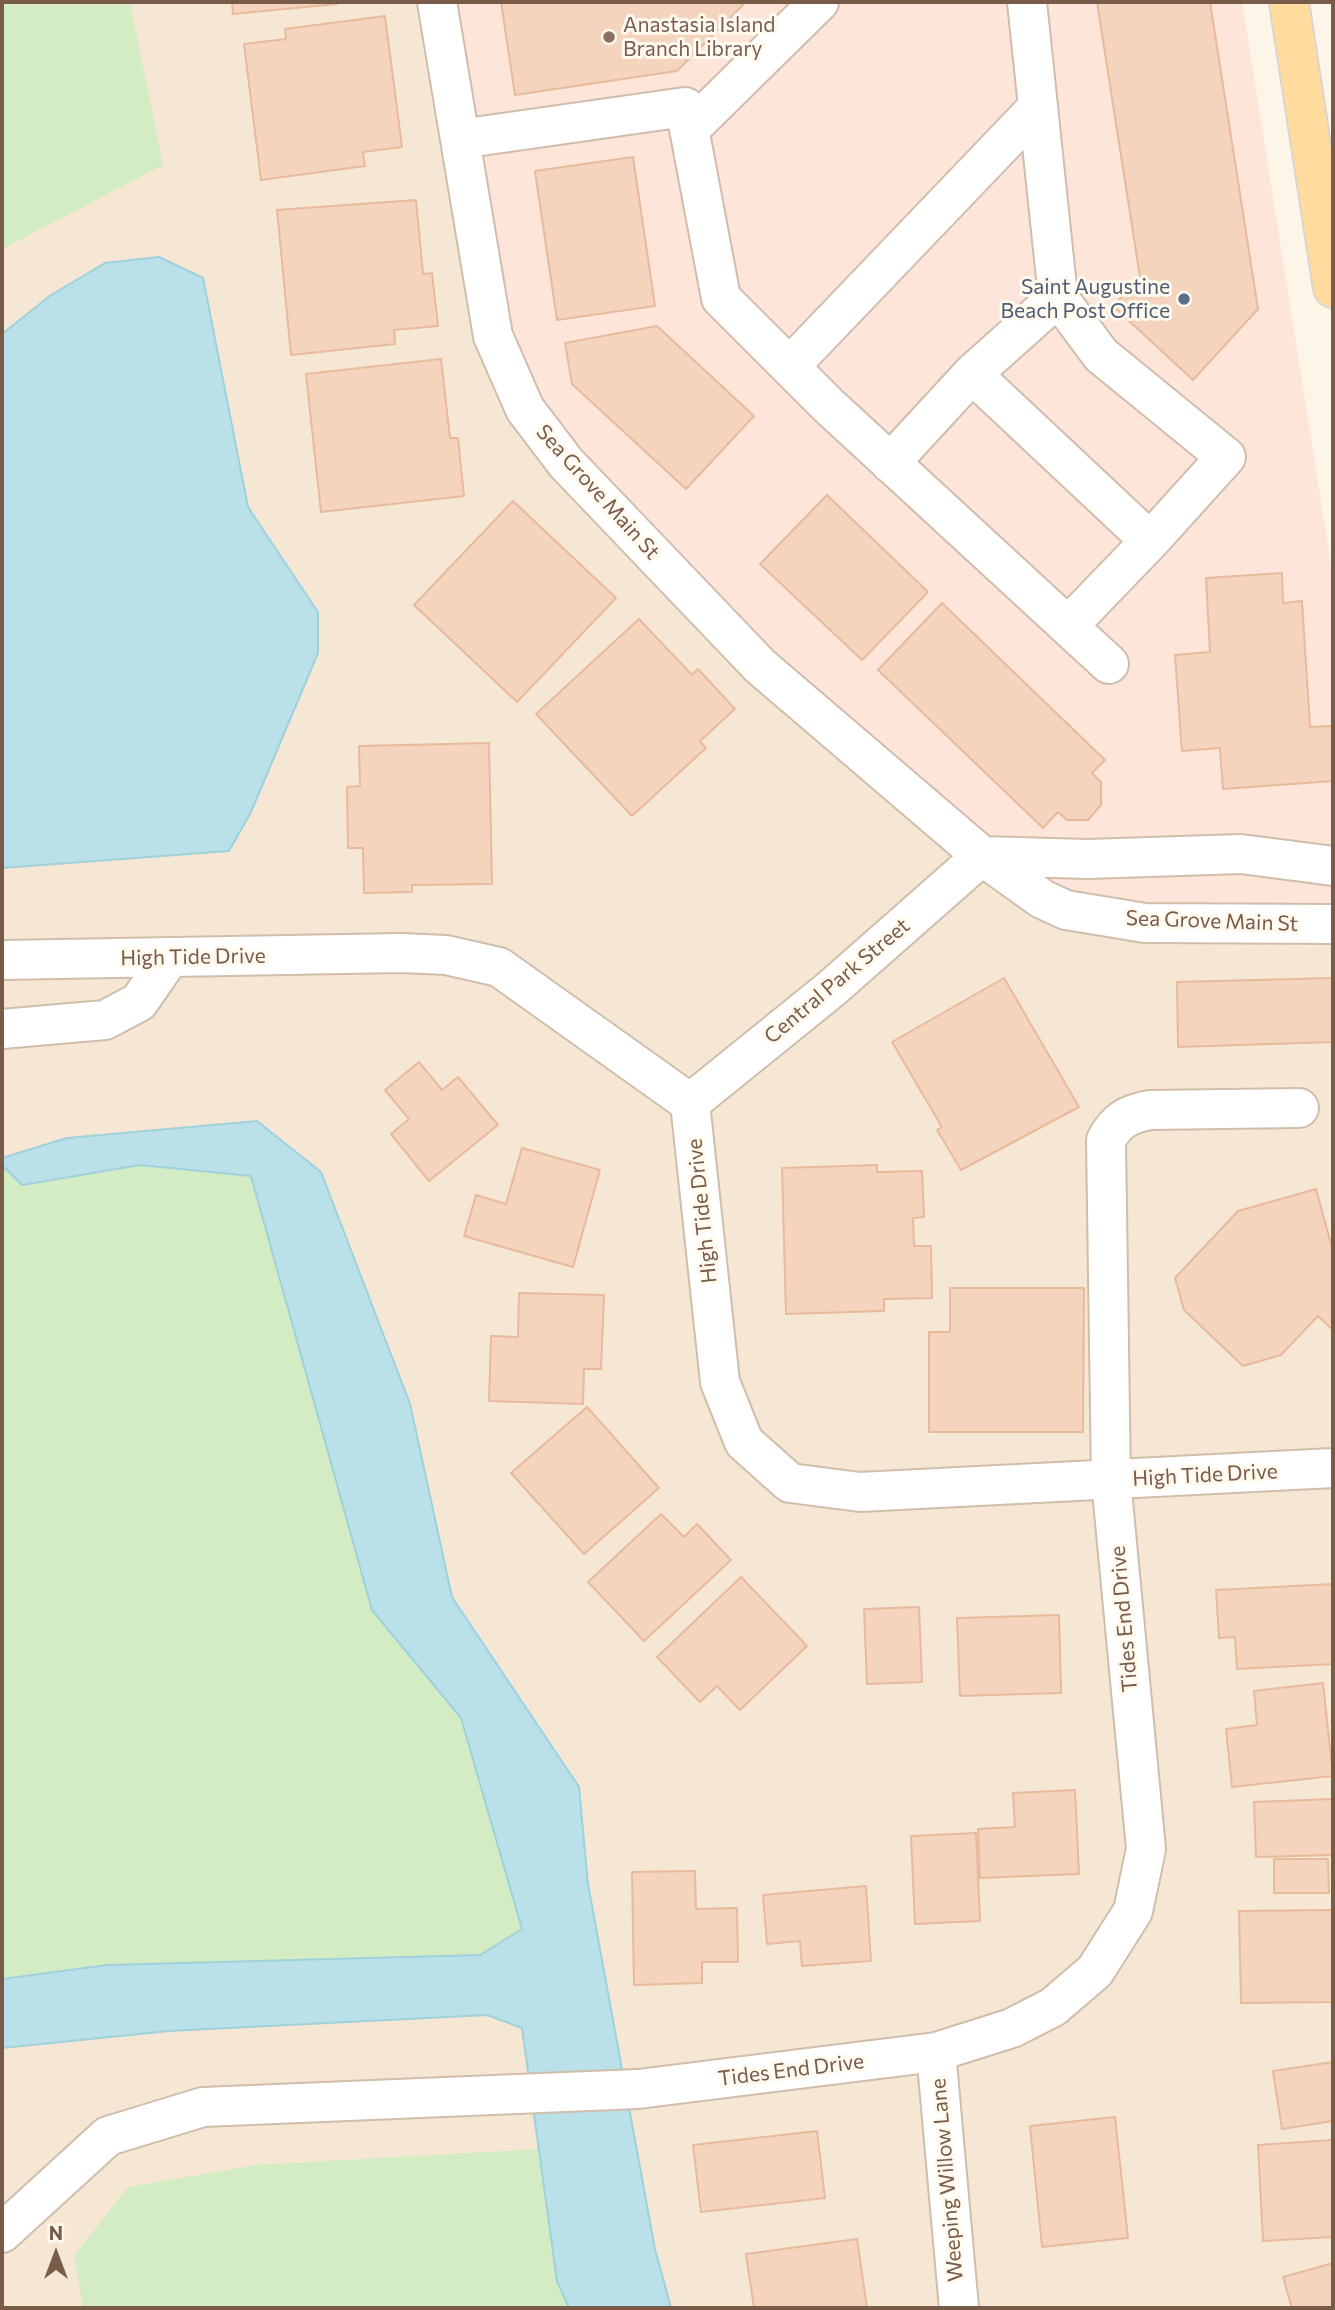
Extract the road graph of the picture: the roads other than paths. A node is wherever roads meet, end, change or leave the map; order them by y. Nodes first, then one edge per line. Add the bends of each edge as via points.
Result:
1 (436, 2) edge
2 (819, 2) edge
3 (1027, 2) edge
4 (1289, 2) edge
5 (1038, 107) junction
6 (689, 130) junction
7 (460, 139) junction
8 (1333, 288) edge
9 (1058, 298) junction
10 (790, 366) junction
11 (972, 374) junction
12 (890, 463) junction
13 (1150, 541) junction
14 (1068, 626) junction
15 (1110, 664) dead end
16 (982, 856) junction
17 (1333, 866) edge
18 (1333, 924) edge
19 (170, 957) junction
20 (2, 960) edge
21 (2, 1029) edge
22 (690, 1103) junction
23 (1299, 1108) dead end
24 (1333, 1468) edge
25 (1111, 1480) junction
26 (936, 2052) junction
27 (2, 2232) edge
28 (959, 2308) edge

1 - 7 street, Sea Grove Main St
2 - 6 street
3 - 5 street
4 - 8 main road
5 - 9 street
5 - 10 street
6 - 7 street via 684,107
6 - 10 street via 721,298
7 - 16 street, Sea Grove Main St via 493,336 525,409 566,463 761,666
9 - 11 street
9 - 13 street via 1101,355 1226,457
10 - 12 street
11 - 12 street
11 - 13 street
12 - 14 street
13 - 14 street
14 - 15 street
16 - 17 street via 1088,859 1241,854
16 - 18 street, Sea Grove Main St via 1042,899 1066,910 1145,923
16 - 22 street, Central Park Street via 831,989
19 - 20 street, High Tide Drive
19 - 21 street via 139,1002 105,1020
19 - 22 street, High Tide Drive via 435,954 499,967
22 - 25 street, High Tide Drive via 720,1382 744,1442 790,1483 860,1492
23 - 25 street, Tides End Drive via 1150,1110 1130,1114 1114,1124 1106,1140
24 - 25 street, High Tide Drive
25 - 26 street, Tides End Drive via 1146,1849 1133,1911 1095,1971 1053,2007 1012,2028
26 - 27 street, Tides End Drive via 638,2089 203,2107 108,2136
26 - 28 street, Weeping Willow Lane

